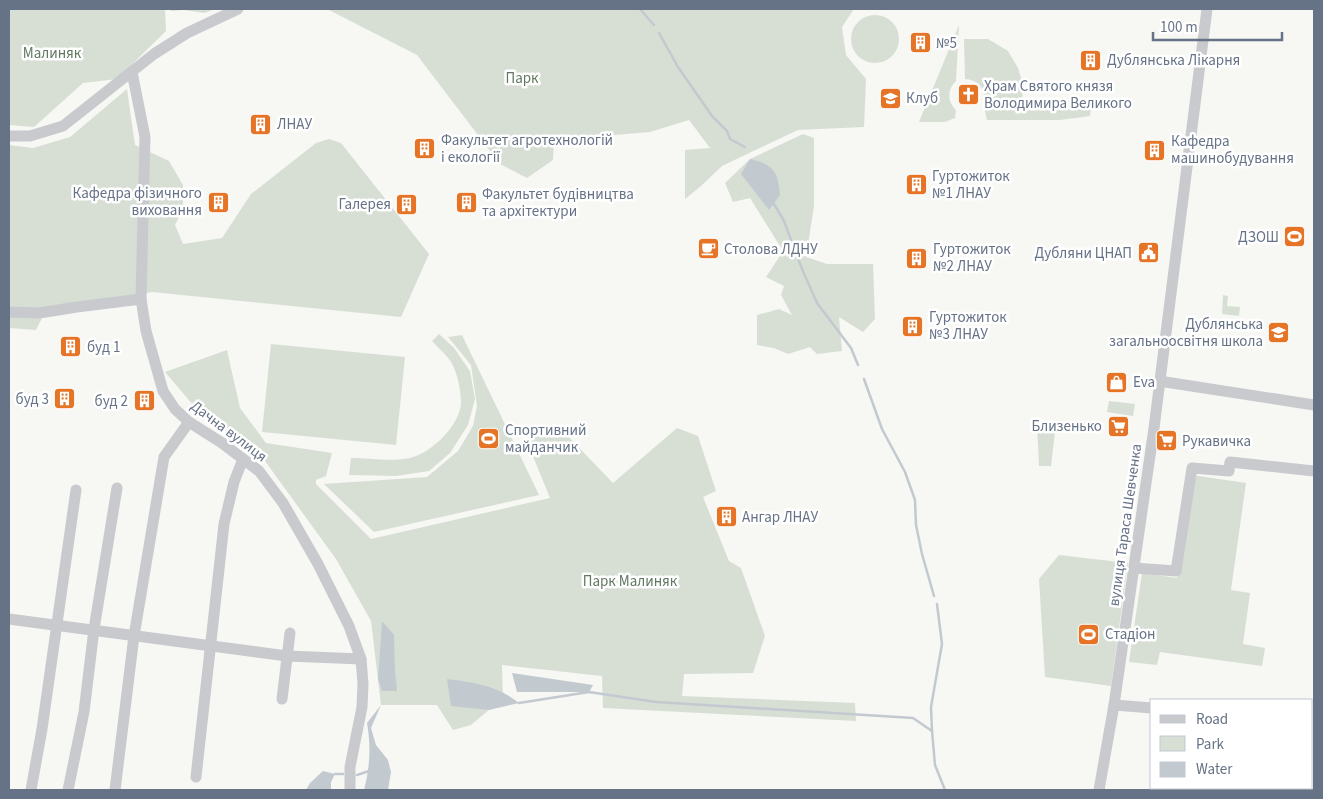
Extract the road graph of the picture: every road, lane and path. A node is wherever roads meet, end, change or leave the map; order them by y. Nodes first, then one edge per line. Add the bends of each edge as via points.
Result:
1 (238, 9) edge
2 (1207, 9) edge
3 (132, 72) junction
4 (9, 136) edge
5 (141, 299) junction
6 (9, 312) edge
7 (1159, 381) junction
8 (1314, 405) edge
9 (189, 422) junction
10 (243, 459) junction
11 (1314, 471) edge
12 (117, 488) dead end
13 (76, 490) dead end
14 (1134, 568) junction
15 (9, 619) edge
16 (56, 625) junction
17 (94, 629) junction
18 (290, 633) dead end
19 (134, 636) junction
20 (212, 646) junction
21 (287, 656) junction
22 (361, 659) junction
23 (282, 699) dead end
24 (1114, 705) junction
25 (1150, 708) edge
26 (196, 777) dead end
27 (31, 790) edge
28 (68, 790) edge
29 (115, 790) edge
30 (350, 790) edge
31 (1099, 790) edge

1 - 3 street via 187,33
2 - 7 street, вулиця Тараса Шевченка
3 - 4 street via 63,126 30,136
3 - 5 street, Дачна вулиця via 145,137
5 - 6 street via 39,313
5 - 9 street, Дачна вулиця via 146,331 163,391
7 - 8 street
7 - 14 street, вулиця Тараса Шевченка
9 - 10 street, Дачна вулиця
9 - 19 street via 164,457
10 - 20 street via 224,524
10 - 22 street, Дачна вулиця via 259,471 288,510 345,617
11 - 14 street via 1230,462 1229,471 1192,468 1176,570
12 - 17 street
13 - 16 street
14 - 24 street, вулиця Тараса Шевченка
15 - 16 street
16 - 17 street
16 - 27 street
17 - 19 street
17 - 28 street via 84,712
18 - 21 street
19 - 20 street
19 - 29 street
20 - 21 street
20 - 26 street
21 - 22 street
21 - 23 street
22 - 30 street, Дачна вулиця via 362,706 350,767
24 - 25 street
24 - 31 street, вулиця Тараса Шевченка

